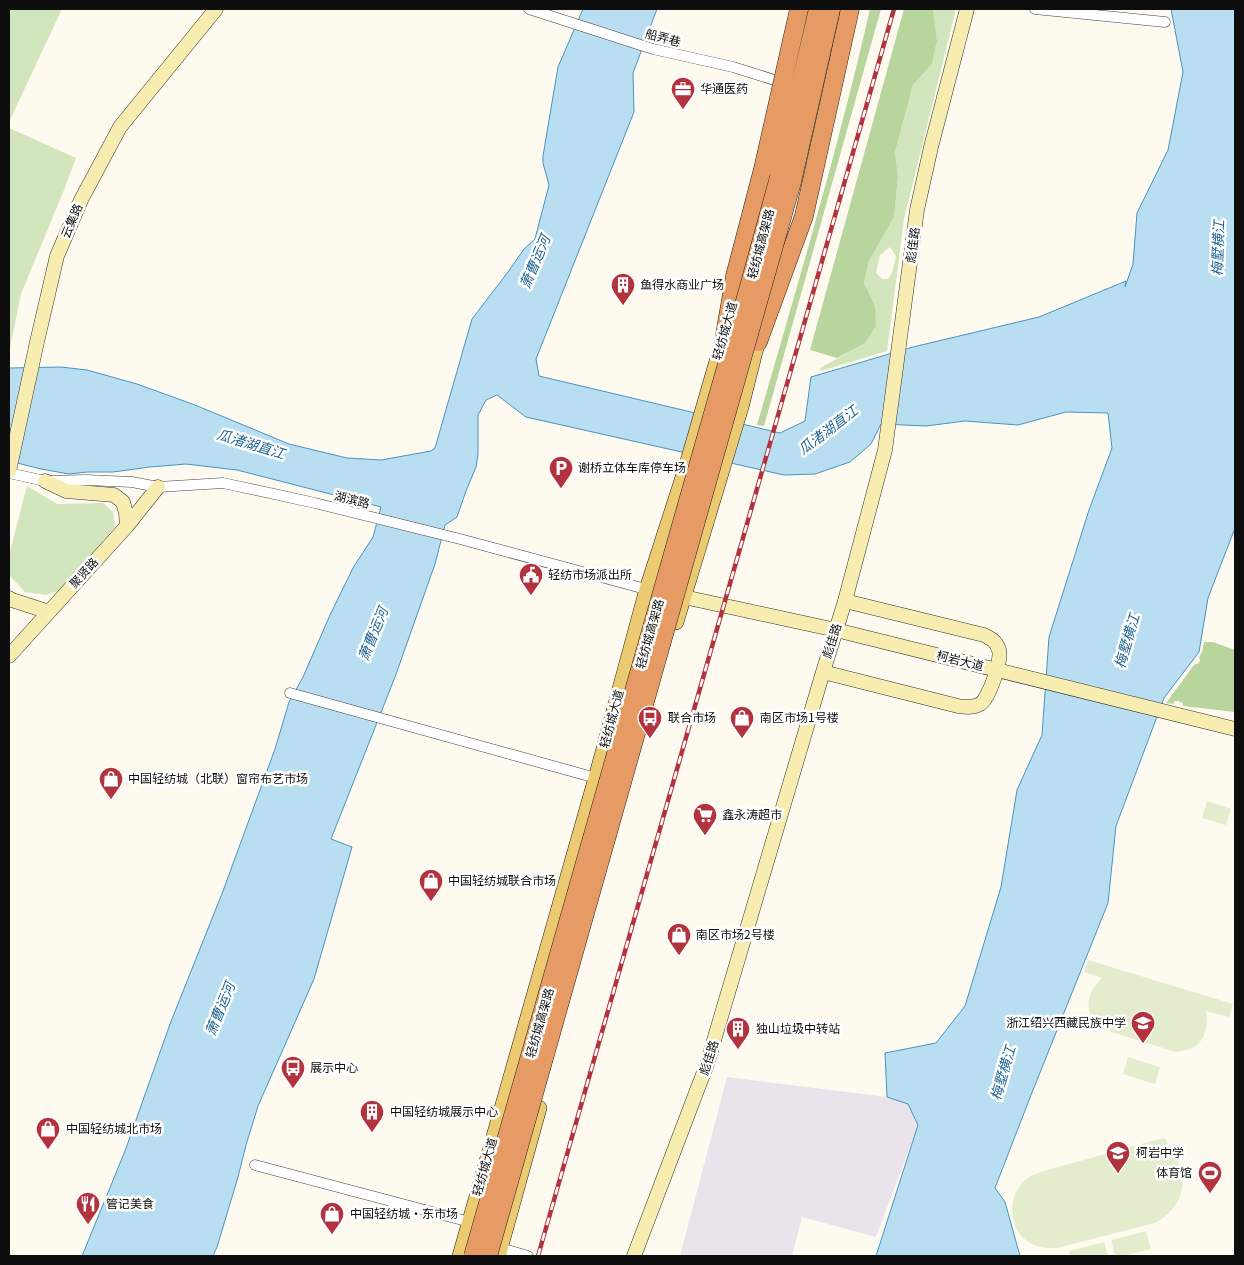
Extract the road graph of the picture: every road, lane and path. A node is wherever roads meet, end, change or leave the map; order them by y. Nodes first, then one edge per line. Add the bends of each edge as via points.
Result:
1 (216, 9) edge
2 (529, 9) edge
3 (798, 9) edge
4 (809, 9) edge
5 (818, 9) edge
6 (831, 9) edge
7 (839, 9) edge
8 (850, 9) edge
9 (967, 9) edge
10 (1035, 9) edge
11 (1165, 22) dead end
12 (793, 86) junction
13 (725, 334) junction
14 (758, 342) junction
15 (9, 472) edge
16 (45, 481) junction
17 (158, 487) junction
18 (127, 526) junction
19 (647, 589) junction
20 (9, 598) edge
21 (684, 598) junction
22 (845, 601) junction
23 (49, 612) junction
24 (836, 630) junction
25 (9, 656) edge
26 (996, 670) junction
27 (823, 672) junction
28 (290, 693) dead end
29 (1235, 729) edge
30 (596, 778) junction
31 (255, 1166) dead end
32 (470, 1222) junction
33 (495, 1253) edge
34 (460, 1256) edge
35 (473, 1256) edge
36 (528, 1256) edge
37 (634, 1256) edge

1 - 15 street, 云集路 via 120,127 81,200 57,256
2 - 12 street, 船弄巷 via 653,49 733,67
3 - 13 highway, bridge via 763,169 735,276
4 - 12 main road, 轻纺城大道
5 - 35 highway, 轻纺城高架路, bridge via 778,181 745,301
6 - 33 highway, 轻纺城高架路, bridge via 786,201
7 - 14 main road
8 - 14 highway via 804,216
9 - 22 street, 彪佳路 via 917,210 885,450
10 - 11 street
12 - 13 main road, 轻纺城大道
13 - 19 main road, 轻纺城大道
14 - 21 main road
15 - 16 street, 湖滨路
16 - 17 street, 湖滨路 via 132,482
16 - 18 street via 66,490 114,495 123,502
17 - 18 street, 聚贤路
17 - 19 street, 湖滨路 via 223,483 315,503
18 - 23 street, 聚贤路
19 - 21 street, 湖滨路
19 - 30 main road, 轻纺城大道
20 - 23 street
21 - 24 street, 柯岩大道
21 - 33 main road via 641,736
22 - 24 street, 彪佳路
22 - 26 street via 995,640 1000,653
23 - 25 street, 聚贤路
24 - 26 street, 柯岩大道
24 - 27 street, 彪佳路
26 - 27 street via 992,687 983,703 971,708
26 - 29 street, 柯岩大道
27 - 37 street, 彪佳路 via 708,1064
28 - 30 street
30 - 32 main road, 轻纺城大道
31 - 32 street
32 - 34 main road, 轻纺城大道
33 - 36 street

